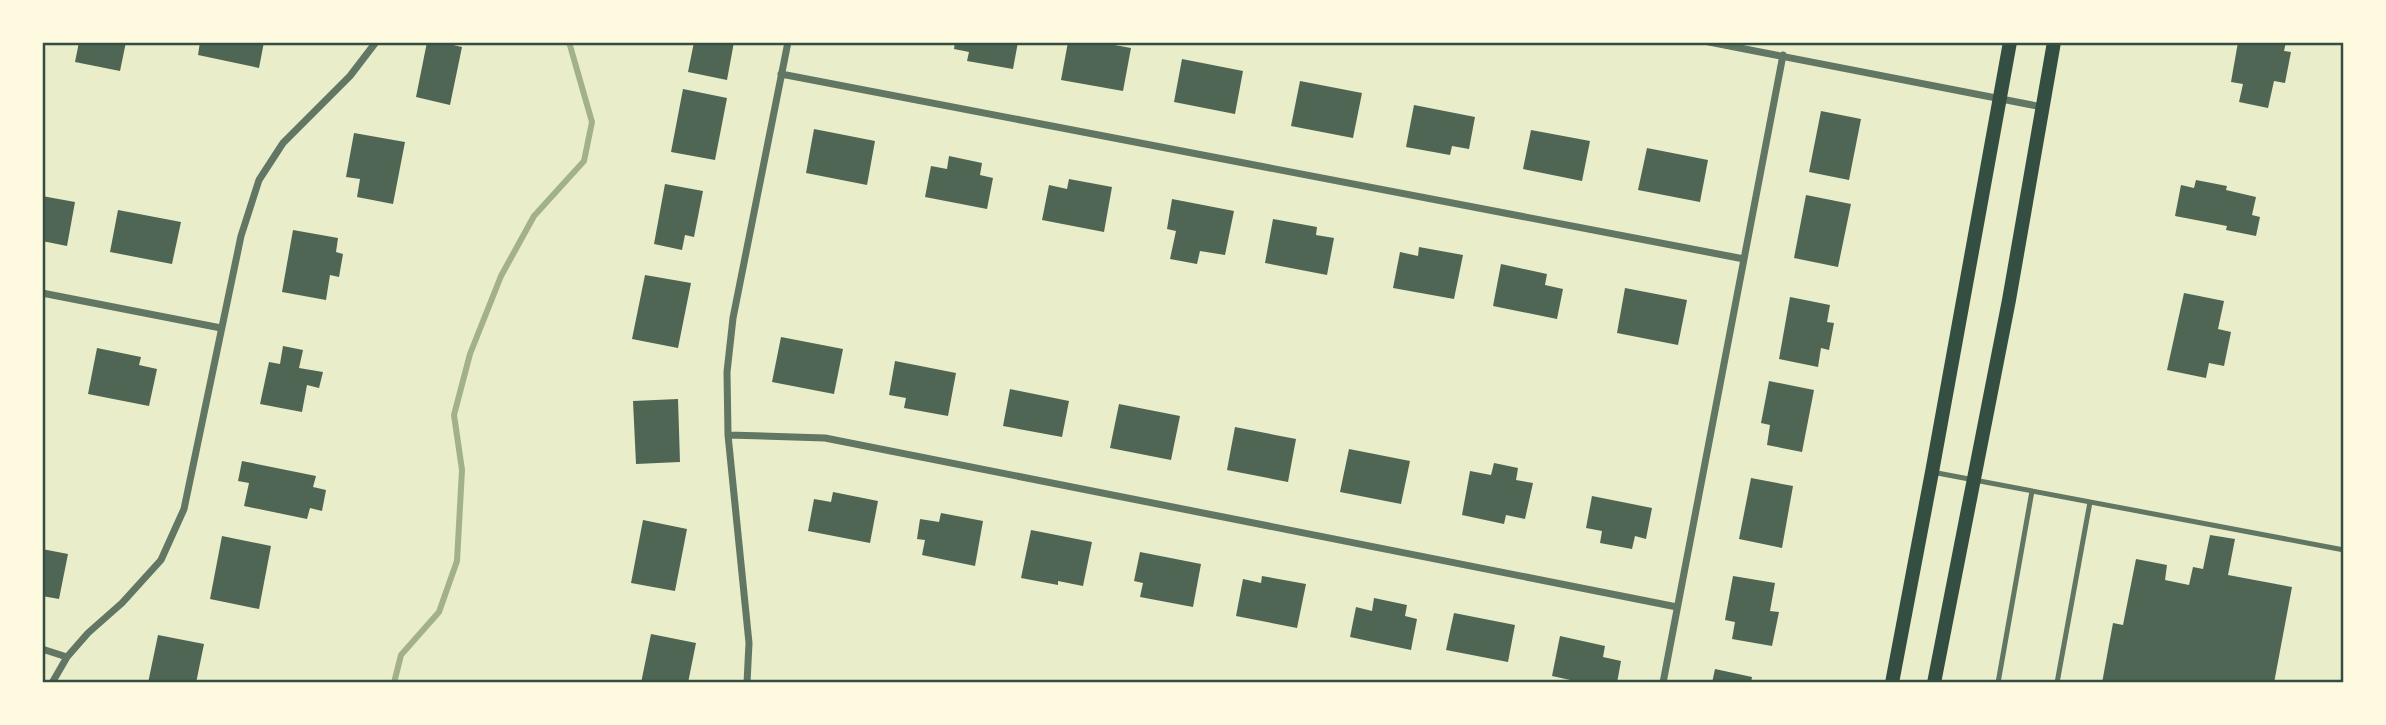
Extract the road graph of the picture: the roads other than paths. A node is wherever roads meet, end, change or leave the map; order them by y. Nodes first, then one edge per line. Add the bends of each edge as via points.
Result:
1 (376, 42) edge
2 (788, 42) edge
3 (1709, 42) edge
4 (2010, 42) edge
5 (2054, 42) edge
6 (1783, 55) junction
7 (782, 74) junction
8 (2000, 98) junction
9 (2043, 107) junction
10 (1744, 259) junction
11 (42, 293) edge
12 (221, 328) junction
13 (728, 435) junction
14 (1933, 472) junction
15 (1973, 479) junction
16 (2032, 491) junction
17 (2090, 502) junction
18 (2344, 550) edge
19 (1677, 607) junction
20 (42, 649) edge
21 (67, 657) junction
22 (52, 683) edge
23 (747, 683) edge
24 (1663, 683) edge
25 (1892, 683) edge
26 (1934, 683) edge
27 (1998, 683) edge
28 (2057, 683) edge

1 - 12 street via 350,76 283,143 260,180 240,236
2 - 7 street
3 - 6 street
4 - 8 main road
5 - 9 main road
6 - 8 street
6 - 10 street
7 - 10 street
7 - 13 street via 733,318 727,372
8 - 9 street
8 - 14 main road
9 - 15 main road
10 - 19 street
11 - 12 street
12 - 21 street via 184,509 161,560
13 - 19 street via 825,438
13 - 23 street via 749,643
14 - 15 lane
14 - 25 main road
15 - 16 lane
15 - 26 main road
16 - 17 lane
16 - 27 lane
17 - 18 lane
17 - 28 lane
19 - 24 street
20 - 21 street
21 - 22 street

